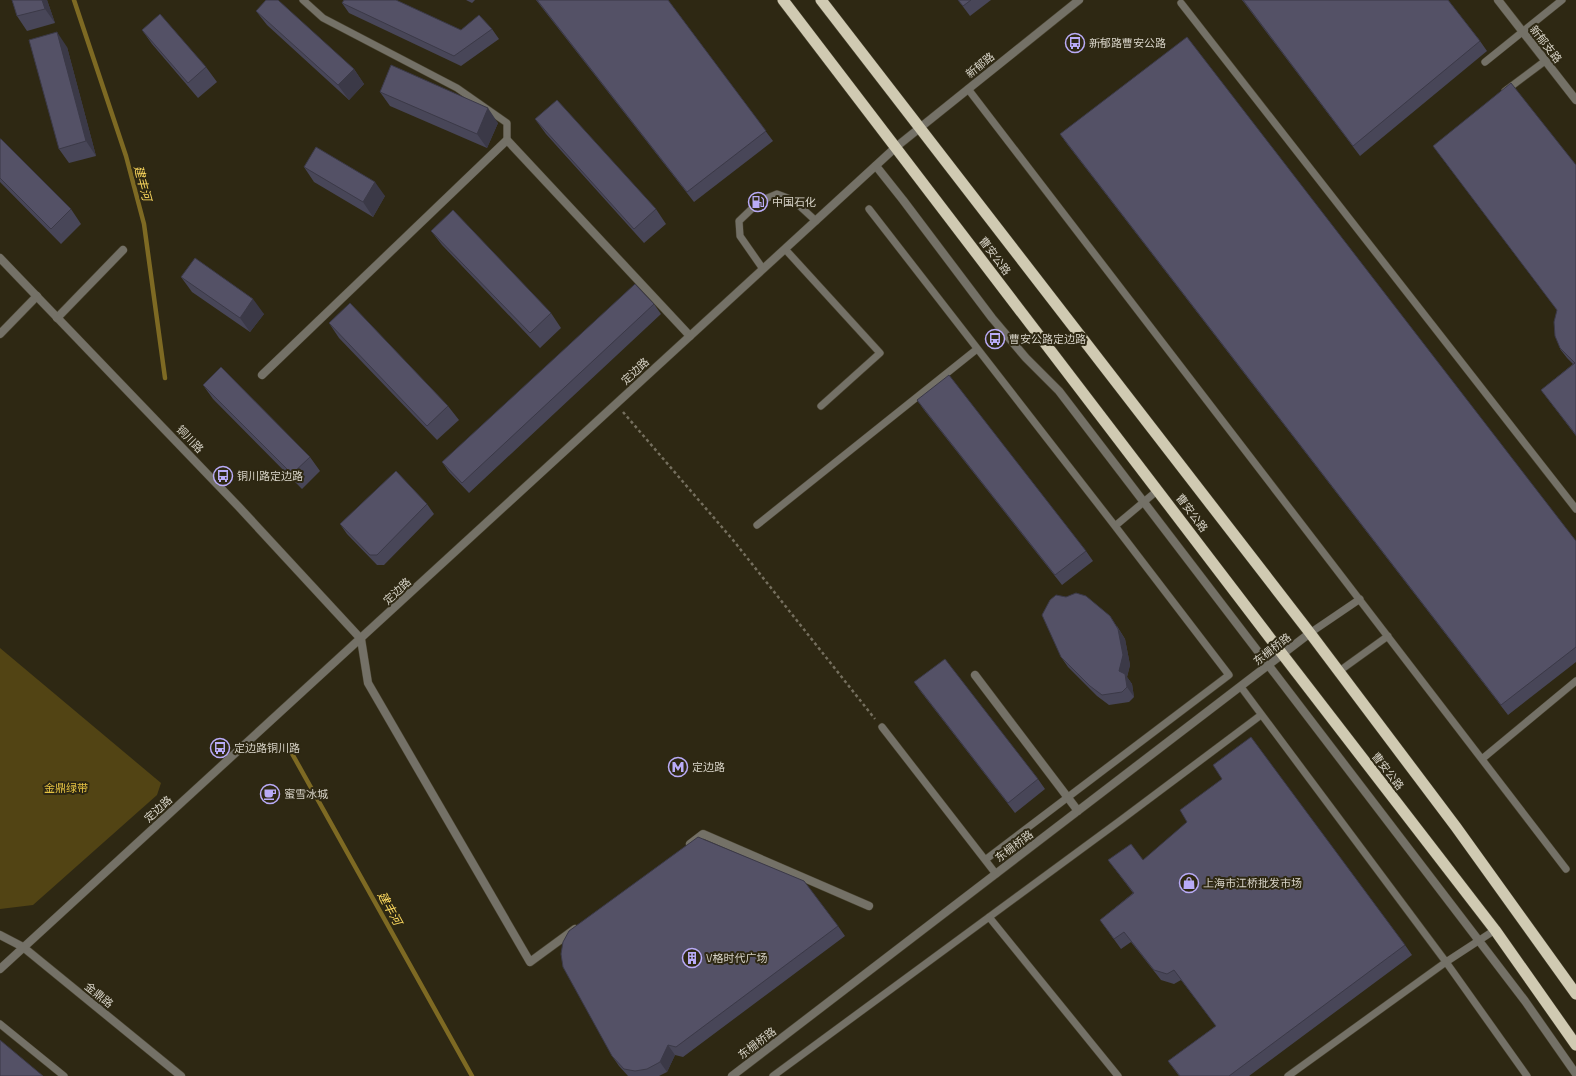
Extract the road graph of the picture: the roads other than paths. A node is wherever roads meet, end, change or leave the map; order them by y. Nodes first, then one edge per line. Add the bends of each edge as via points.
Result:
1 (303, 0) edge
2 (783, 0) edge
3 (821, 0) edge
4 (1079, 0) edge
5 (1498, 0) edge
6 (1562, 0) edge
7 (1181, 3) dead end
8 (1522, 32) junction
9 (1545, 61) junction
10 (1485, 62) dead end
11 (968, 89) junction
12 (1496, 98) edge
13 (1576, 100) edge
14 (919, 128) junction
15 (507, 140) junction
16 (896, 147) junction
17 (876, 166) junction
18 (869, 209) dead end
19 (816, 220) junction
20 (785, 249) junction
21 (123, 250) dead end
22 (0, 258) edge
23 (763, 269) junction
24 (37, 296) junction
25 (57, 318) junction
26 (0, 334) edge
27 (690, 336) junction
28 (977, 349) junction
29 (262, 375) dead end
30 (821, 406) dead end
31 (1158, 490) junction
32 (1143, 502) junction
33 (1576, 509) edge
34 (757, 525) dead end
35 (1114, 526) junction
36 (1360, 599) junction
37 (1310, 633) junction
38 (1388, 636) junction
39 (361, 639) junction
40 (1282, 655) junction
41 (1268, 666) junction
42 (1338, 672) junction
43 (975, 675) dead end
44 (1576, 681) edge
45 (1240, 687) junction
46 (1261, 715) junction
47 (882, 727) road end
48 (1482, 759) junction
49 (1068, 797) junction
50 (1078, 811) junction
51 (684, 848) edge
52 (985, 860) junction
53 (1566, 868) dead end
54 (996, 874) junction
55 (869, 906) dead end
56 (989, 917) junction
57 (582, 924) edge
58 (1495, 930) junction
59 (0, 935) edge
60 (1478, 941) junction
61 (23, 947) junction
62 (1446, 962) junction
63 (0, 969) edge
64 (1576, 994) edge
65 (0, 1024) edge
66 (1576, 1045) edge
67 (1576, 1074) edge
68 (64, 1076) edge
69 (181, 1076) edge
70 (732, 1076) edge
71 (773, 1076) edge
72 (1118, 1076) edge
73 (1288, 1076) edge
74 (1527, 1076) edge

1 - 15 lane via 323,18 457,88 507,123
2 - 16 highway, 曹安公路
3 - 14 highway, 曹安公路
4 - 11 street, 新郁路
5 - 8 street, 新郁支路
6 - 8 lane
7 - 33 lane
8 - 9 street, 新郁支路
8 - 10 lane
9 - 12 lane
9 - 13 street, 新郁支路
11 - 14 street, 新郁路
11 - 36 lane
14 - 16 street, 新郁路
14 - 37 highway, 曹安公路
15 - 27 street
15 - 29 street
16 - 17 street, 定边路
16 - 31 highway, 曹安公路
17 - 19 street, 定边路
17 - 32 street via 992,318 1059,391
18 - 28 lane
19 - 20 street, 定边路
19 - 23 lane via 793,200 777,194 760,202 739,221 740,236
20 - 23 street, 定边路
20 - 30 lane via 880,352
21 - 25 street
22 - 24 street, 铜川路
23 - 27 street, 定边路
24 - 25 street, 铜川路
24 - 26 street
25 - 39 street, 铜川路 via 238,506
27 - 39 street, 定边路
28 - 34 lane
28 - 35 lane
31 - 32 lane
31 - 40 highway, 曹安公路
32 - 35 lane
32 - 41 street
35 - 49 lane via 1229,675
36 - 37 lane
36 - 38 lane
37 - 40 street, 东栅桥路
37 - 42 highway, 曹安公路
38 - 42 lane
38 - 48 lane
39 - 57 street via 368,683 530,962
39 - 61 street, 定边路
40 - 41 street, 东栅桥路
40 - 58 highway, 曹安公路
41 - 45 street, 东栅桥路
41 - 60 street
42 - 64 highway, 曹安公路 via 1456,827
43 - 49 street
44 - 48 lane
45 - 46 lane
45 - 50 street, 东栅桥路
46 - 56 lane
46 - 62 lane
47 - 52 lane
48 - 53 lane
49 - 50 street
49 - 52 lane
50 - 54 street, 东栅桥路
51 - 55 street via 703,834
52 - 54 lane
54 - 70 street, 东栅桥路
56 - 71 lane
56 - 72 lane
58 - 60 lane
58 - 66 highway, 曹安公路
59 - 61 street, 金鼎路
60 - 62 lane
60 - 67 street via 1525,1001
61 - 63 street, 定边路
61 - 69 street, 金鼎路
62 - 73 lane
62 - 74 lane
65 - 68 lane

